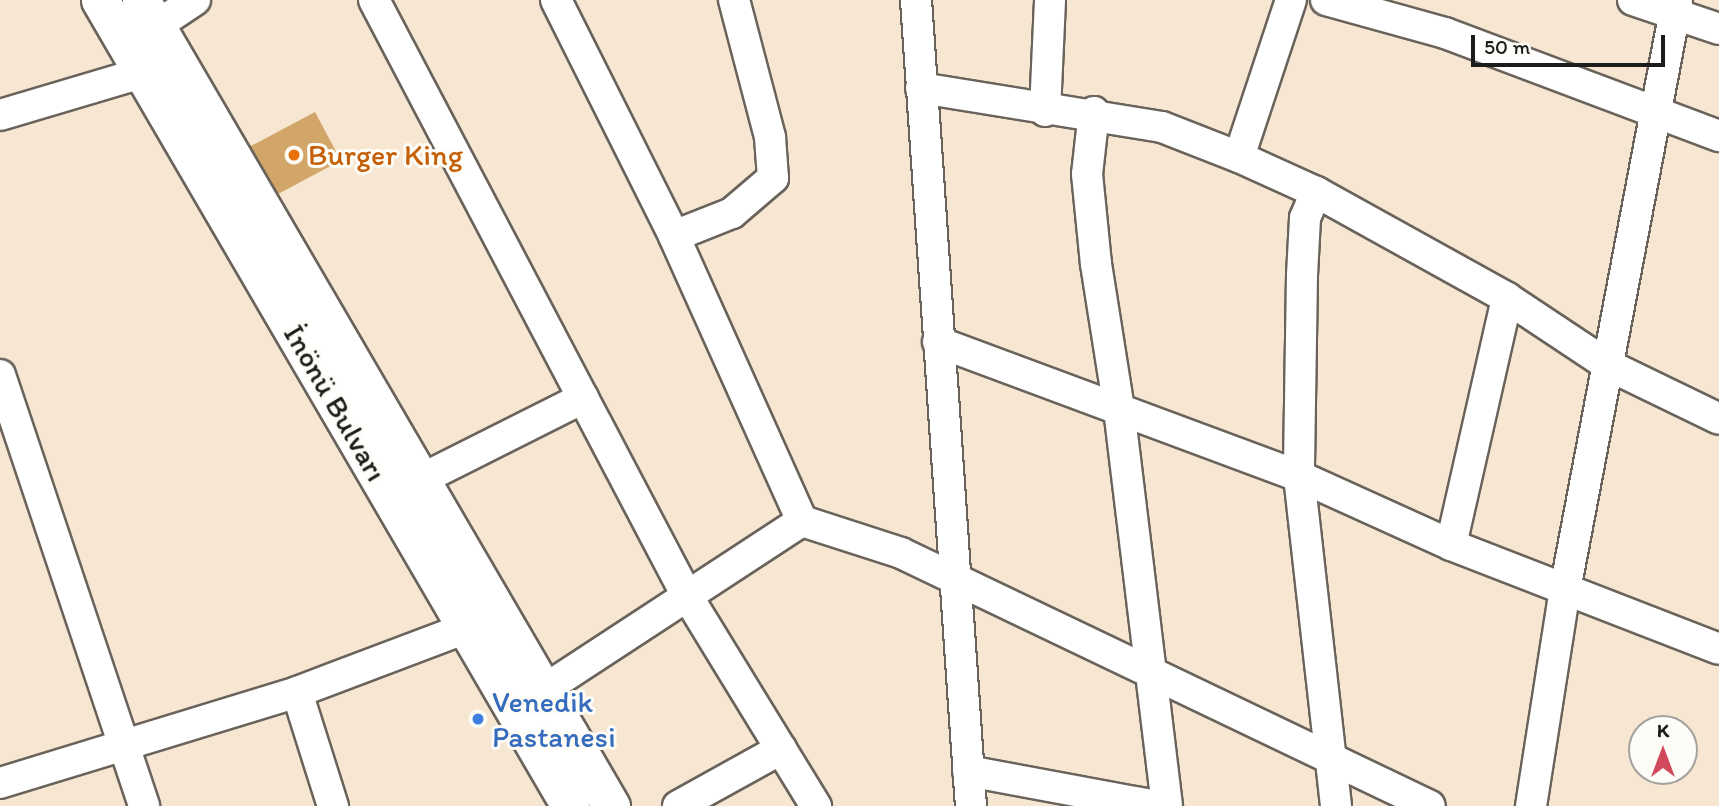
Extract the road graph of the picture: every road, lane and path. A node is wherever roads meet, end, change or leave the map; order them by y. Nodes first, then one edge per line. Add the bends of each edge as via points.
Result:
1 (100, 0) edge
2 (195, 0) edge
3 (374, 0) edge
4 (556, 0) edge
5 (734, 0) edge
6 (915, 0) edge
7 (1050, 0) edge
8 (1291, 0) edge
9 (1326, 0) edge
10 (1633, 0) edge
11 (1675, 8) edge
12 (149, 13) edge
13 (1719, 29) edge
14 (142, 73) junction
15 (921, 88) junction
16 (1655, 110) junction
17 (1045, 111) junction
18 (1094, 113) junction
19 (0, 116) edge
20 (1719, 136) edge
21 (1239, 157) junction
22 (1316, 192) junction
23 (674, 236) junction
24 (1507, 298) junction
25 (938, 342) junction
26 (1608, 365) junction
27 (0, 375) edge
28 (583, 398) junction
29 (1119, 409) junction
30 (1719, 419) edge
31 (1299, 476) junction
32 (418, 481) junction
33 (802, 521) junction
34 (1451, 545) junction
35 (954, 577) junction
36 (1565, 590) junction
37 (686, 594) junction
38 (466, 628) junction
39 (1719, 649) edge
40 (1150, 670) junction
41 (542, 691) junction
42 (297, 692) junction
43 (124, 746) junction
44 (780, 749) junction
45 (1333, 757) junction
46 (968, 771) junction
47 (0, 783) edge
48 (145, 806) edge
49 (333, 806) edge
50 (570, 806) edge
51 (611, 806) edge
52 (678, 806) edge
53 (816, 806) edge
54 (971, 806) edge
55 (1156, 806) edge
56 (1167, 806) edge
57 (1336, 806) edge
58 (1430, 806) edge
59 (1531, 806) edge

1 - 14 main road, İnönü Bulvarı
2 - 12 street
3 - 28 street
4 - 23 street
5 - 23 street via 770,137 773,178 732,213
6 - 15 street
7 - 17 street
8 - 21 street
9 - 16 street via 1445,33
10 - 11 street
11 - 13 street
11 - 16 street
12 - 32 main road, İnönü Bulvarı
14 - 19 street
14 - 38 main road, İnönü Bulvarı
15 - 17 street
15 - 25 street
16 - 20 street
16 - 26 street
17 - 18 street
18 - 21 street via 1162,127
18 - 29 street via 1088,187
21 - 22 street
22 - 24 street
22 - 31 street via 1305,218
23 - 33 street
24 - 26 street
24 - 34 street
25 - 29 street
25 - 35 street
26 - 30 street
26 - 36 street
27 - 43 street
28 - 32 street
28 - 37 street
29 - 31 street
29 - 40 street
31 - 34 street
31 - 45 street
32 - 41 main road, İnönü Bulvarı
33 - 35 street via 901,553
33 - 37 street
34 - 36 street
35 - 40 street
35 - 46 street
36 - 39 street
36 - 59 street
37 - 41 street
37 - 44 street
38 - 42 street
38 - 50 main road, İnönü Bulvarı
40 - 45 street
40 - 56 street
41 - 51 main road, İnönü Bulvarı
42 - 43 street
42 - 49 street
43 - 47 street
43 - 48 street
44 - 52 street
44 - 53 street
45 - 57 street
45 - 58 street
46 - 54 street
46 - 55 street

